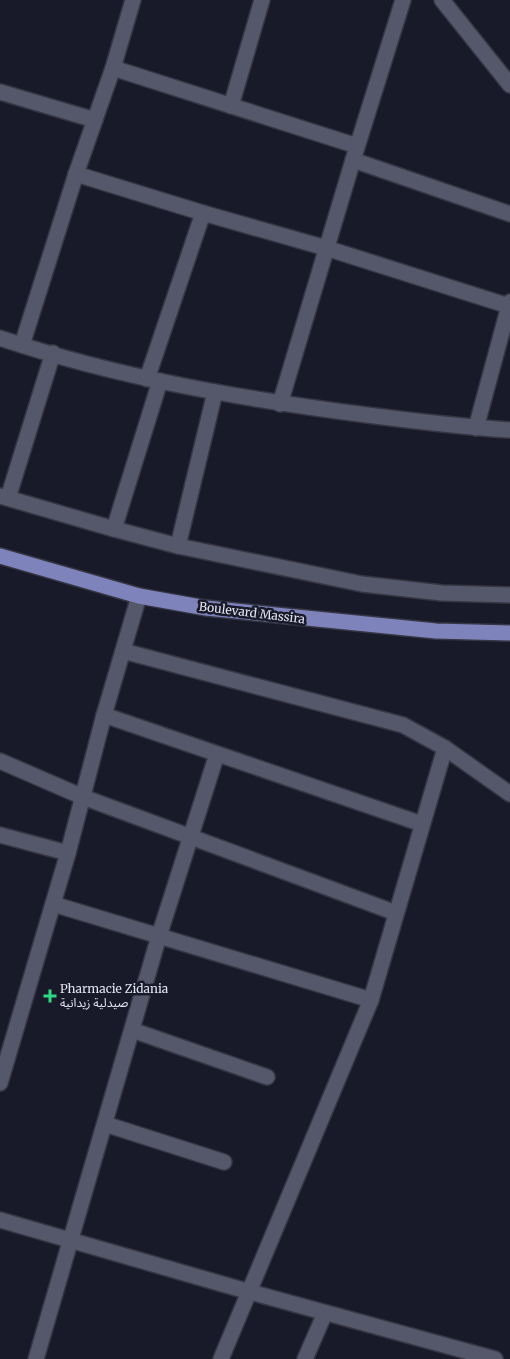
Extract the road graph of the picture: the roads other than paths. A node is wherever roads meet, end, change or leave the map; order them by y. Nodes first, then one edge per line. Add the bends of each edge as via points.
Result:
1 (133, 0) edge
2 (262, 0) edge
3 (403, 0) edge
4 (442, 0) edge
5 (113, 68) junction
6 (510, 85) edge
7 (0, 92) edge
8 (230, 106) junction
9 (95, 120) junction
10 (355, 153) junction
11 (76, 174) junction
12 (203, 213) junction
13 (510, 214) edge
14 (326, 248) junction
15 (509, 304) edge
16 (0, 338) edge
17 (22, 345) junction
18 (53, 353) junction
19 (153, 380) junction
20 (215, 392) junction
21 (280, 404) junction
22 (476, 428) junction
23 (510, 430) edge
24 (4, 497) edge
25 (114, 529) junction
26 (178, 546) junction
27 (0, 556) edge
28 (510, 594) edge
29 (139, 596) junction
30 (510, 633) edge
31 (123, 651) junction
32 (104, 715) junction
33 (445, 748) junction
34 (217, 754) junction
35 (0, 760) edge
36 (510, 794) edge
37 (83, 797) junction
38 (422, 824) junction
39 (0, 835) edge
40 (190, 837) junction
41 (68, 852) junction
42 (53, 904) junction
43 (396, 913) junction
44 (159, 936) junction
45 (371, 1000) junction
46 (132, 1030) junction
47 (267, 1077) dead end
48 (0, 1083) edge
49 (105, 1124) junction
50 (224, 1162) dead end
51 (0, 1220) edge
52 (70, 1241) junction
53 (250, 1292) junction
54 (325, 1313) junction
55 (36, 1359) edge
56 (221, 1359) edge
57 (305, 1359) edge
58 (495, 1359) edge

1 - 5 street
2 - 8 street
3 - 10 street
4 - 6 street
5 - 8 street
5 - 9 street
7 - 9 street
8 - 10 street
9 - 11 street
10 - 13 street
10 - 14 street
11 - 12 street
11 - 17 street
12 - 14 street
12 - 19 street
14 - 15 street
14 - 21 street
15 - 22 street
16 - 17 street
17 - 18 street
18 - 19 street
18 - 24 street
19 - 20 street
19 - 25 street
20 - 21 street
20 - 26 street
21 - 22 street
22 - 23 street
24 - 25 street
25 - 26 street
26 - 28 street via 362,584 442,593
27 - 29 main road, Boulevard Massira
29 - 30 main road, Boulevard Massira via 300,619 436,632
29 - 31 street
31 - 32 street
31 - 33 street via 403,725
32 - 34 street
32 - 37 street
33 - 36 street
33 - 38 street
34 - 38 street
34 - 40 street
35 - 37 street
37 - 40 street
37 - 41 street
38 - 43 street
39 - 41 street
40 - 43 street
40 - 44 street
41 - 42 street
42 - 44 street
42 - 48 street
43 - 45 street
44 - 45 street
44 - 46 street
45 - 53 street
46 - 47 street
46 - 49 street
49 - 50 street
49 - 52 street
51 - 52 street
52 - 53 street
52 - 55 street
53 - 54 street
53 - 56 street
54 - 57 street
54 - 58 street

